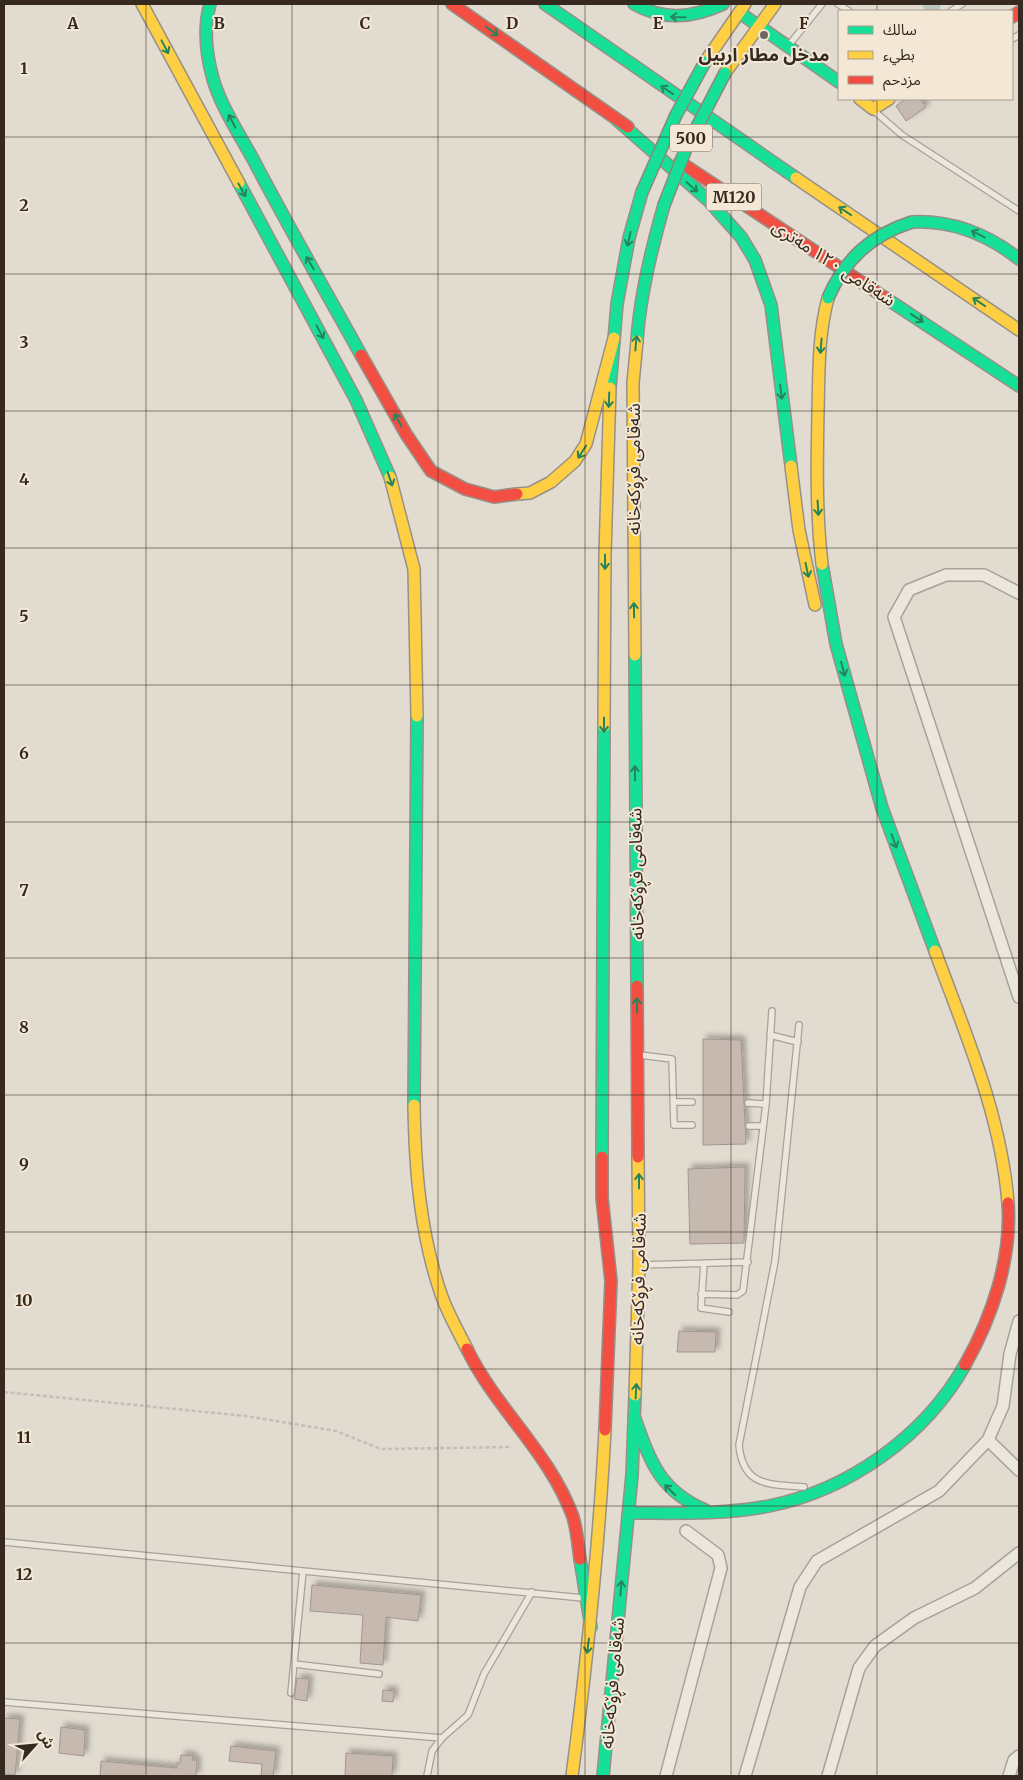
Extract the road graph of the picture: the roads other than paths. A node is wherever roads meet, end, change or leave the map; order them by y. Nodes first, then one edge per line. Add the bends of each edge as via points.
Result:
1 (142, 4) edge
2 (210, 4) edge
3 (442, 4) edge
4 (452, 4) edge
5 (545, 4) edge
6 (634, 4) edge
7 (725, 4) edge
8 (775, 4) edge
9 (822, 4) edge
10 (743, 8) edge
11 (477, 20) junction
12 (760, 27) junction
13 (789, 46) junction
14 (838, 81) edge
15 (861, 100) edge
16 (888, 100) edge
17 (872, 109) junction
18 (616, 119) junction
19 (1019, 211) edge
20 (1019, 259) edge
21 (1019, 330) edge
22 (614, 338) junction
23 (1019, 386) edge
24 (1019, 593) edge
25 (816, 613) dead end
26 (825, 650) dead end
27 (882, 808) junction
28 (1019, 998) edge
29 (772, 1011) dead end
30 (799, 1025) dead end
31 (770, 1035) junction
32 (798, 1042) junction
33 (638, 1054) junction
34 (675, 1102) junction
35 (692, 1102) dead end
36 (748, 1103) dead end
37 (766, 1104) junction
38 (692, 1125) dead end
39 (749, 1126) dead end
40 (763, 1126) junction
41 (748, 1262) junction
42 (704, 1263) junction
43 (639, 1265) junction
44 (625, 1282) junction
45 (701, 1294) junction
46 (729, 1312) dead end
47 (1019, 1321) edge
48 (634, 1416) junction
49 (988, 1440) junction
50 (1019, 1470) edge
51 (824, 1489) junction
52 (614, 1512) junction
53 (713, 1513) junction
54 (686, 1531) dead end
55 (4, 1542) edge
56 (1019, 1553) edge
57 (303, 1571) junction
58 (532, 1592) junction
59 (587, 1598) junction
60 (591, 1627) junction
61 (294, 1664) junction
62 (379, 1674) dead end
63 (291, 1693) dead end
64 (4, 1702) edge
65 (442, 1738) junction
66 (1019, 1756) edge
67 (427, 1776) edge
68 (572, 1776) edge
69 (603, 1776) edge
70 (666, 1776) edge
71 (745, 1776) edge
72 (828, 1776) edge
73 (1009, 1776) edge

1 -> 59 main road via 356,400 391,478 414,569 413,1086 415,1159 424,1233 441,1295 477,1369 547,1464 573,1518
22 -> 2 main road via 586,444 575,462 551,482 530,493 494,497 465,489 431,471 406,434 222,101 206,50 205,21
3 - 11 main road
4 - 11 main road, شەقامی ١٢٠ مەتری / M120
21 -> 5 main road, M120
7 -> 6 main road via 700,14 674,17 648,12
7 - 10 lane
8 - 12 main road, شەقامی فڕۆکەخانە
9 - 13 lane
10 - 12 main road
10 -> 22 main road, شەقامی فڕۆکەخانە, bridge via 705,62 676,114 642,192 624,266
11 -> 18 main road, شەقامی ١٢٠ مەتری / M120
12 - 13 main road
33 -> 12 main road, شەقامی فڕۆکەخانە / 500, bridge via 633,383 639,312 664,205 691,139 725,73
13 - 14 main road
15 - 17 main road
16 - 17 main road
17 - 19 lane via 902,135
18 -> 23 main road, شەقامی ١٢٠ مەتری / M120
18 -> 25 main road via 720,214 742,239 760,272 771,305 799,530
20 -> 27 main road, bridge via 965,228 927,220 912,222 886,231 860,248 841,272 828,298 818,376 816,462 824,584 836,643
22 -> 44 main road, شەقامی فڕۆکەخانە via 605,554 602,1178
24 - 28 street via 984,574 946,575 909,590 894,618
26 - 27 main road via 865,770
27 -> 51 main road via 988,1096 1002,1149 1009,1220 999,1287 982,1336 945,1396 907,1437 881,1458
29 - 31 lane
30 - 32 lane
31 - 32 lane
31 - 37 lane
32 - 51 lane via 775,1261 739,1445 746,1472 756,1478 770,1484
33 - 34 lane via 672,1059
43 -> 33 main road, شەقامی فڕۆکەخانە
34 - 35 lane
34 - 38 lane via 674,1125
36 - 37 lane
37 - 40 lane
39 - 40 lane
40 - 41 lane
41 - 42 lane
41 - 45 lane via 743,1291 739,1294
42 - 43 lane
42 - 45 lane
43 - 44 main road, شەقامی فڕۆکەخانە
48 -> 44 main road, شەقامی فڕۆکەخانە
44 - 52 main road, شەقامی فڕۆکەخانە
45 - 46 lane via 703,1310
47 - 49 street via 1010,1354 1003,1406
48 - 52 main road, شەقامی فڕۆکەخانە
53 -> 48 main road via 684,1501 662,1482 648,1458
49 - 50 street
49 - 71 street via 939,1491 818,1561 800,1587
51 - 53 main road via 766,1507
52 - 53 main road
52 - 60 main road, شەقامی فڕۆکەخانە
69 -> 52 main road, شەقامی فڕۆکەخانە
54 - 70 street via 718,1555 721,1568
55 - 57 lane
56 - 72 street via 975,1588 914,1618 875,1646 859,1668
57 - 58 lane
57 - 61 lane
58 - 59 lane
58 - 65 lane via 484,1674 468,1715
59 - 60 main road
60 -> 68 main road, شەقامی فڕۆکەخانە
61 - 62 lane
61 - 63 lane
64 - 65 lane
65 - 67 lane via 432,1751
66 - 73 street via 1014,1760

